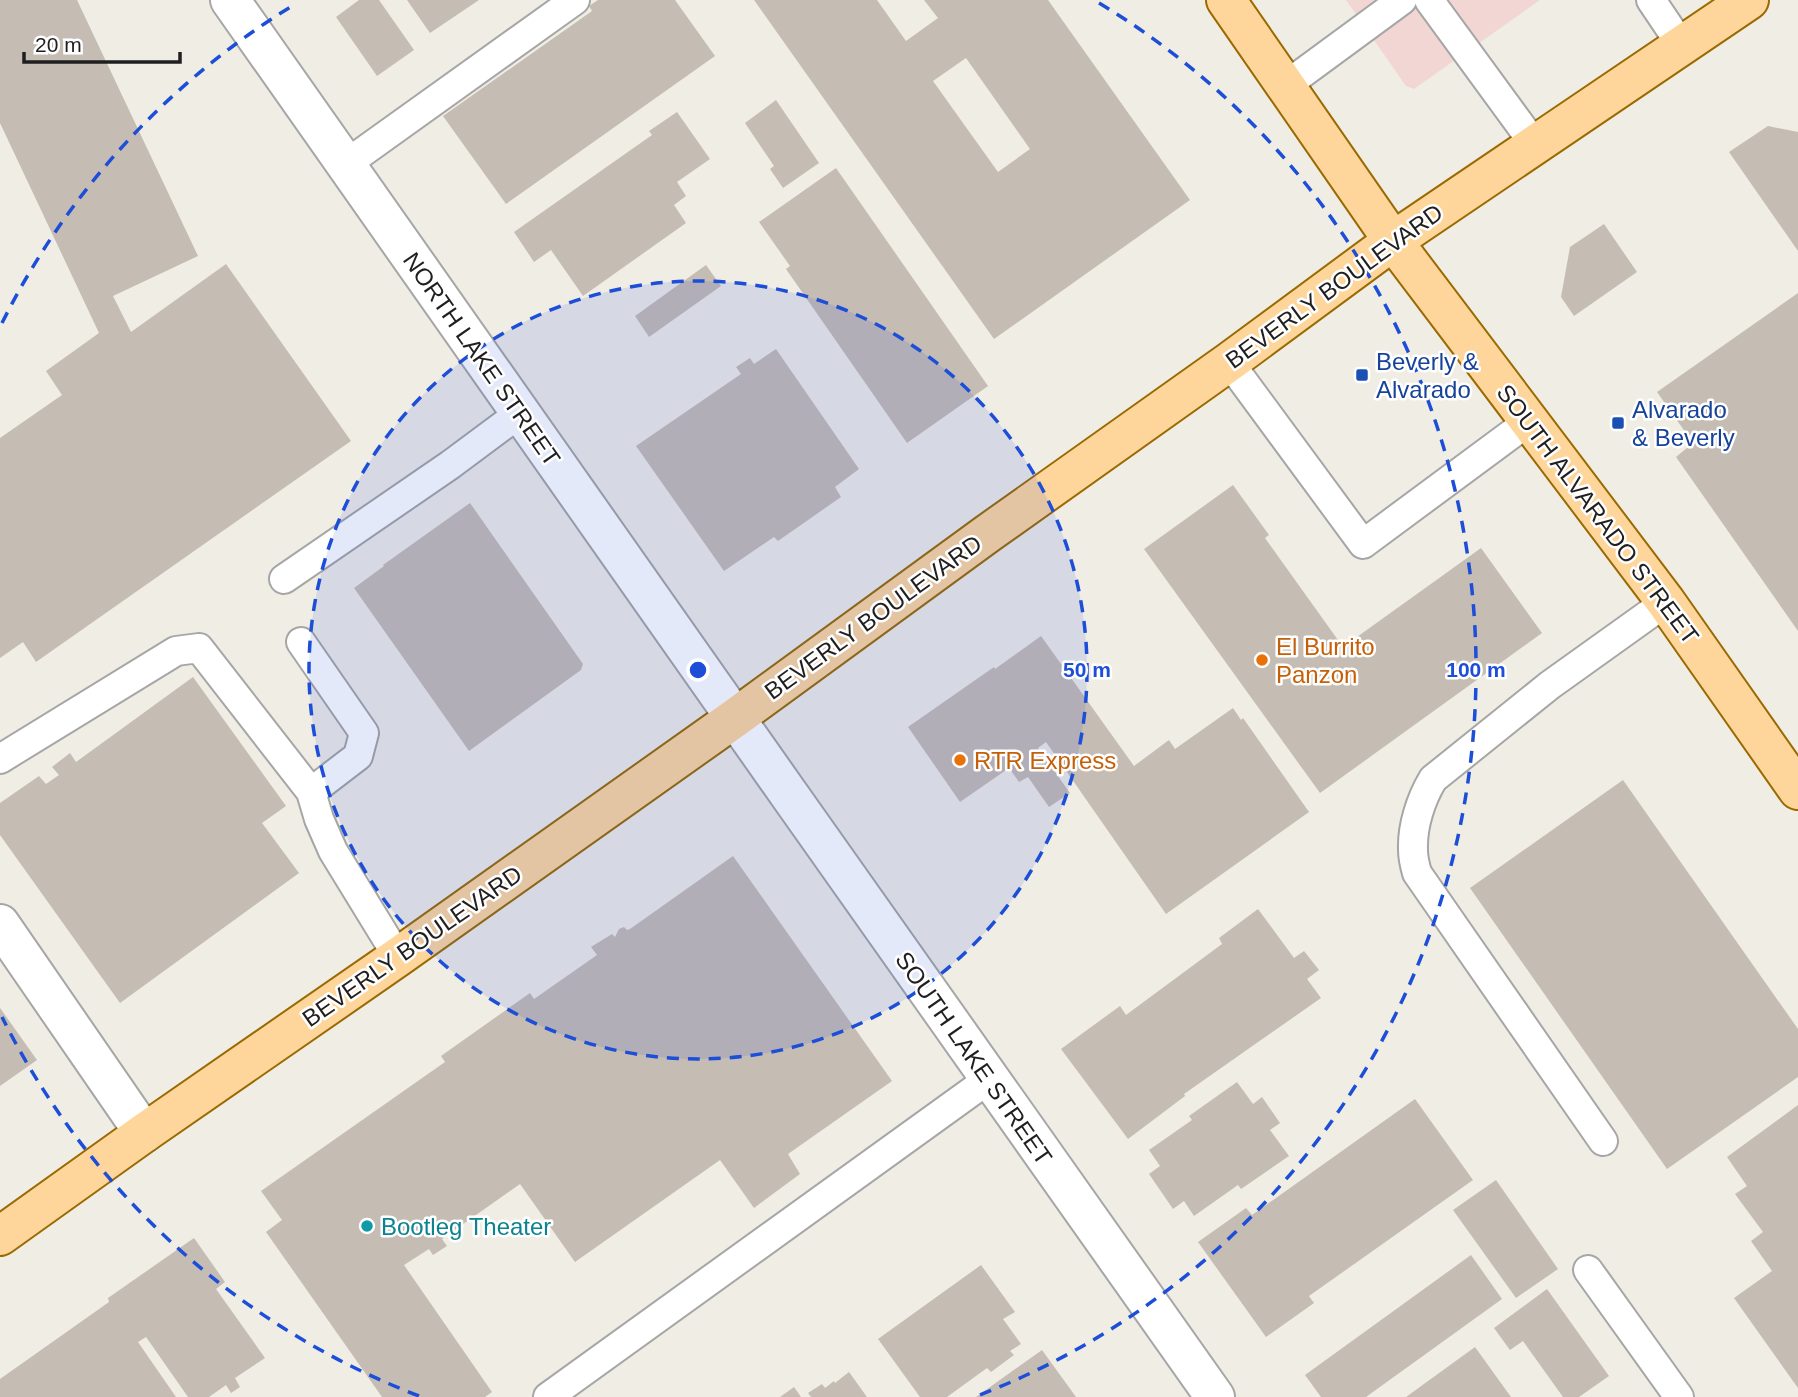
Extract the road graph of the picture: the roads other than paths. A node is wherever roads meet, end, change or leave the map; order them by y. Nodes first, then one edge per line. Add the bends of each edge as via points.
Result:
1 (230, 0) edge
2 (575, 0) edge
3 (1226, 0) edge
4 (1402, 0) edge
5 (1429, 0) edge
6 (1651, 0) edge
7 (1749, 0) edge
8 (1682, 46) junction
9 (1285, 86) junction
10 (1535, 145) junction
11 (346, 164) junction
12 (1393, 241) junction
13 (1228, 362) junction
14 (520, 413) junction
15 (1529, 421) junction
16 (284, 579) dead end
17 (1666, 602) junction
18 (301, 642) dead end
19 (735, 718) junction
20 (0, 759) edge
21 (1798, 790) edge
22 (311, 792) junction
23 (0, 924) edge
24 (398, 957) junction
25 (989, 1079) junction
26 (144, 1133) junction
27 (1603, 1141) dead end
28 (0, 1236) edge
29 (1588, 1269) dead end
30 (548, 1397) edge
31 (1215, 1397) edge
32 (1679, 1397) edge

1 - 11 street, NORTH LAKE STREET
2 - 11 lane
3 - 9 main road, SOUTH ALVARADO STREET
4 - 9 lane
5 - 10 lane
6 - 8 lane
7 - 8 main road, BEVERLY BOULEVARD
8 - 10 main road, BEVERLY BOULEVARD
9 - 12 main road, SOUTH ALVARADO STREET
10 - 12 main road, BEVERLY BOULEVARD
11 - 14 street, NORTH LAKE STREET
12 - 13 main road, BEVERLY BOULEVARD
12 - 15 main road, SOUTH ALVARADO STREET
13 - 15 lane via 1363,544
13 - 19 main road, BEVERLY BOULEVARD
14 - 16 lane
14 - 19 street, NORTH LAKE STREET
15 - 17 main road, SOUTH ALVARADO STREET
17 - 21 main road, SOUTH ALVARADO STREET
17 - 27 lane via 1550,685 1433,779 1418,811 1413,851 1417,873
18 - 22 lane via 364,733 358,756
19 - 24 main road, BEVERLY BOULEVARD
19 - 25 street, SOUTH LAKE STREET
20 - 22 lane via 176,651 199,648
22 - 24 lane via 333,851
23 - 26 street
24 - 26 main road, BEVERLY BOULEVARD
25 - 30 lane
25 - 31 street, SOUTH LAKE STREET
26 - 28 main road, BEVERLY BOULEVARD
29 - 32 lane

